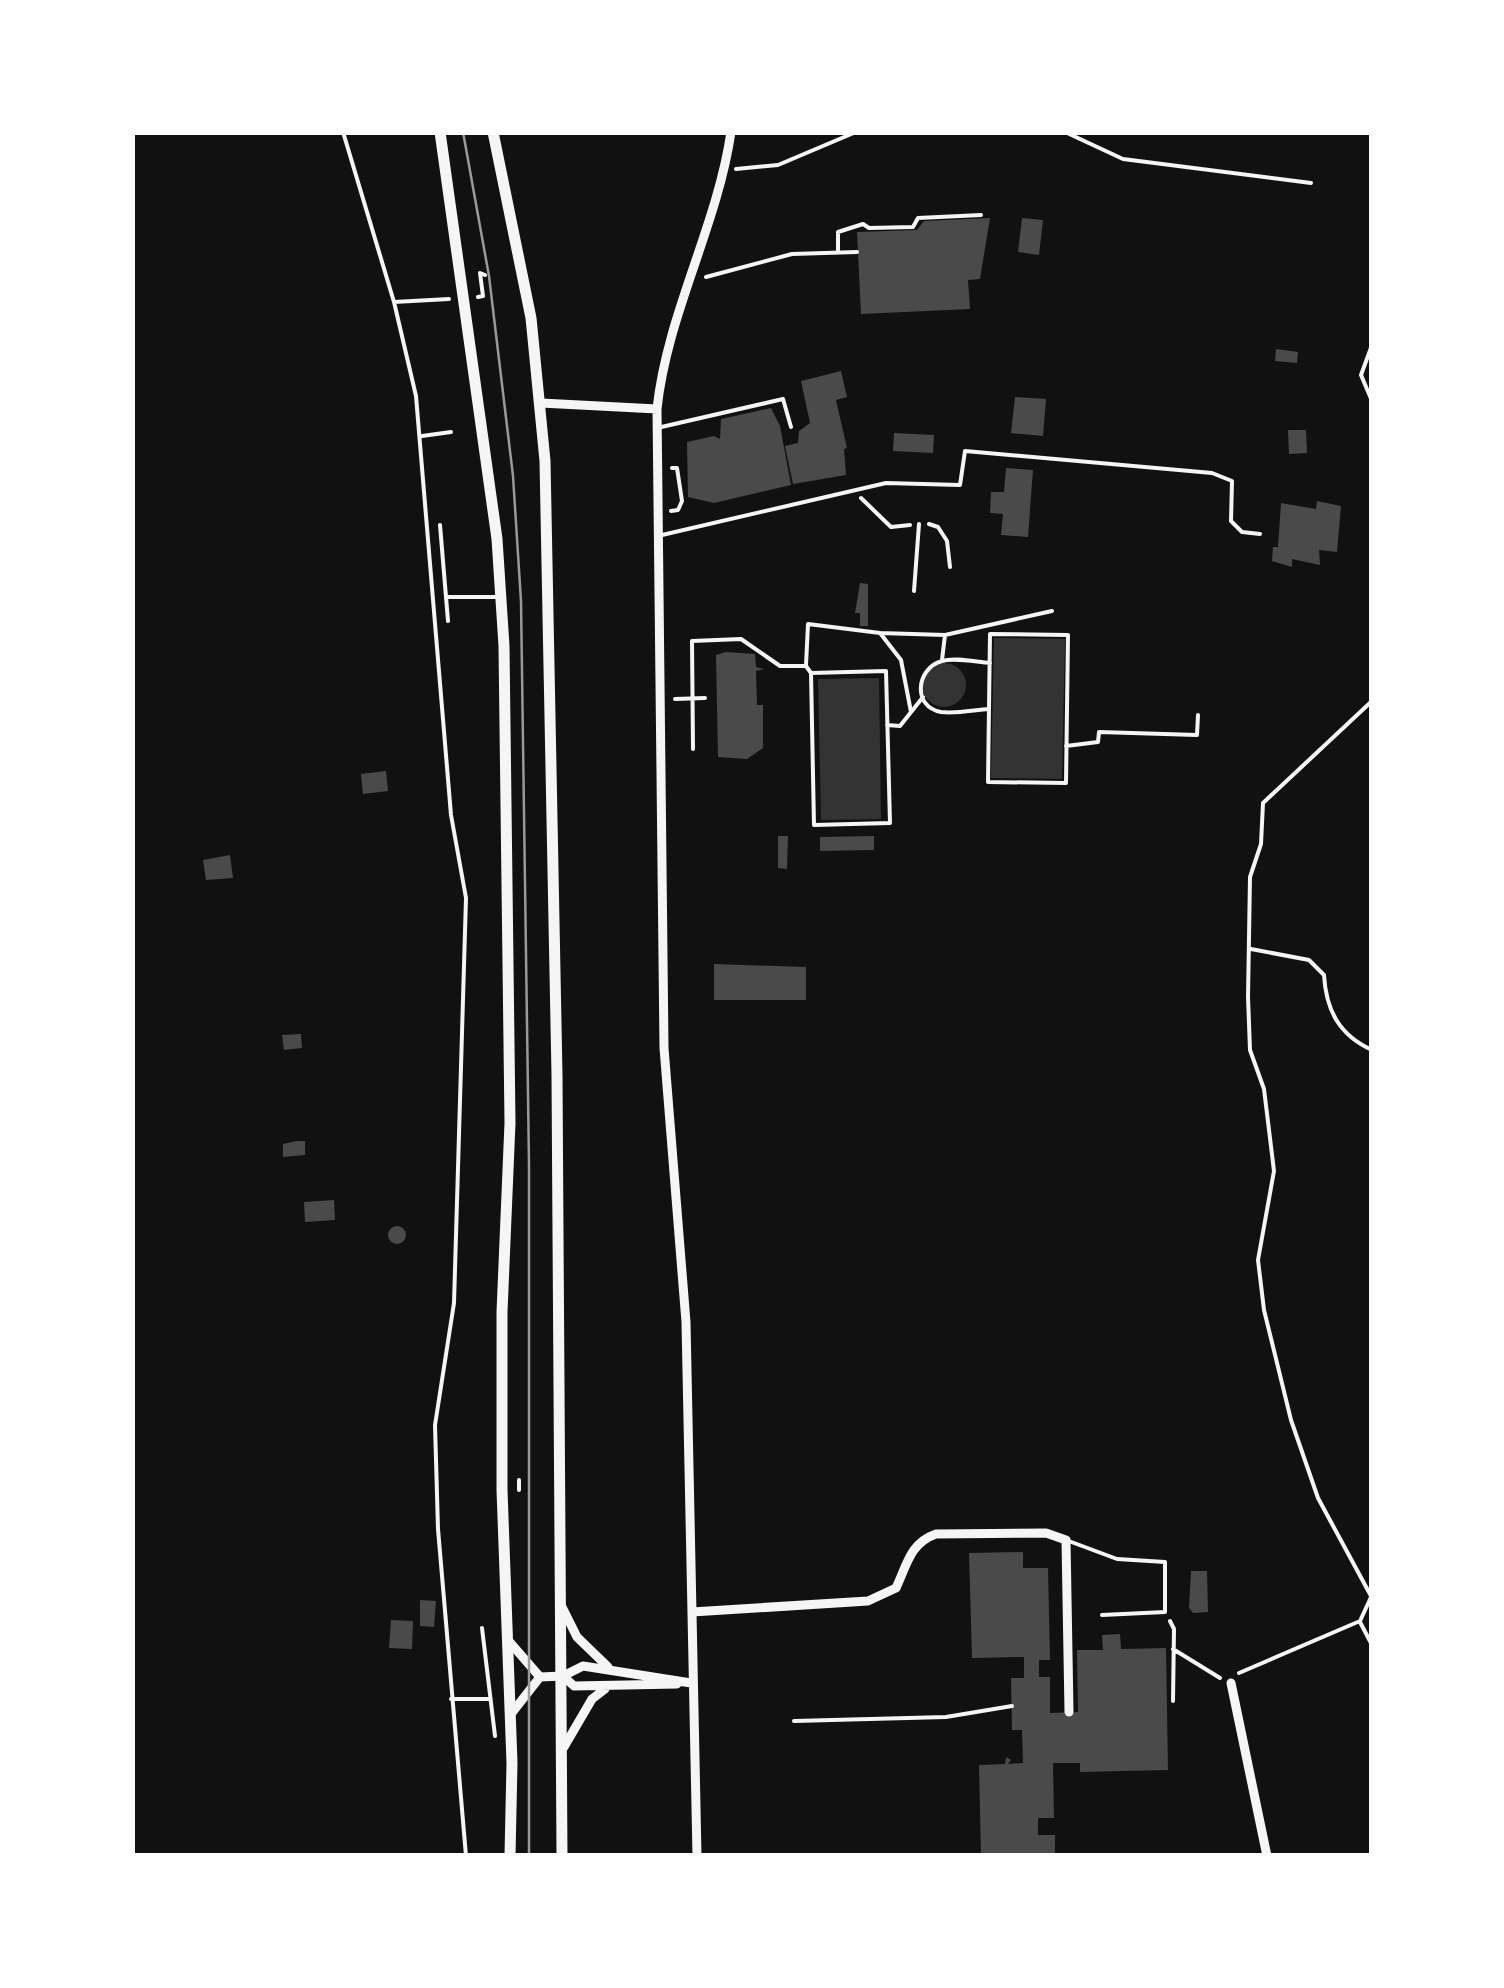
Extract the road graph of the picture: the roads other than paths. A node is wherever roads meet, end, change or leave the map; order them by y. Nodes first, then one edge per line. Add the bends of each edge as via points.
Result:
1 (440, 132) edge
2 (494, 132) edge
3 (731, 132) edge
4 (541, 403) junction
5 (657, 409) junction
6 (791, 426) dead end
7 (657, 428) junction
8 (440, 524) dead end
9 (919, 524) dead end
10 (1260, 534) dead end
11 (658, 536) junction
12 (914, 592) dead end
13 (502, 597) junction
14 (446, 598) junction
15 (448, 621) dead end
16 (1066, 1540) junction
17 (562, 1607) junction
18 (692, 1612) junction
19 (1102, 1615) dead end
20 (506, 1637) junction
21 (610, 1668) junction
22 (540, 1676) junction
23 (563, 1676) junction
24 (692, 1683) junction
25 (1231, 1683) road end
26 (606, 1688) junction
27 (1069, 1712) dead end
28 (509, 1717) junction
29 (564, 1747) junction
30 (510, 1856) edge
31 (562, 1856) edge
32 (697, 1856) edge
33 (1267, 1856) edge

1 - 13 main road
2 - 4 main road via 522,260
3 - 5 street
4 - 5 street
4 - 17 main road via 551,672
5 - 7 street
6 - 7 lane via 783,399
7 - 11 street
8 - 14 lane
9 - 12 lane
10 - 11 lane via 1242,532 1232,521 1232,480 1212,473 965,452 960,485 886,484
11 - 18 street via 664,1048 686,1322
13 - 14 lane
13 - 20 main road via 510,1077 502,1344
14 - 15 lane
16 - 18 street via 1046,1532 936,1534 916,1545 896,1588 884,1597
16 - 19 lane via 1117,1559 1165,1562 1165,1612
16 - 27 street
17 - 21 street via 577,1637
17 - 23 main road
18 - 24 street
20 - 22 street
20 - 28 main road
21 - 23 street via 583,1666
21 - 24 street
22 - 23 street
22 - 28 street
23 - 26 street via 574,1686
23 - 29 main road
24 - 26 street
24 - 32 street
25 - 33 street
26 - 29 street via 592,1699
28 - 30 main road
29 - 31 main road

